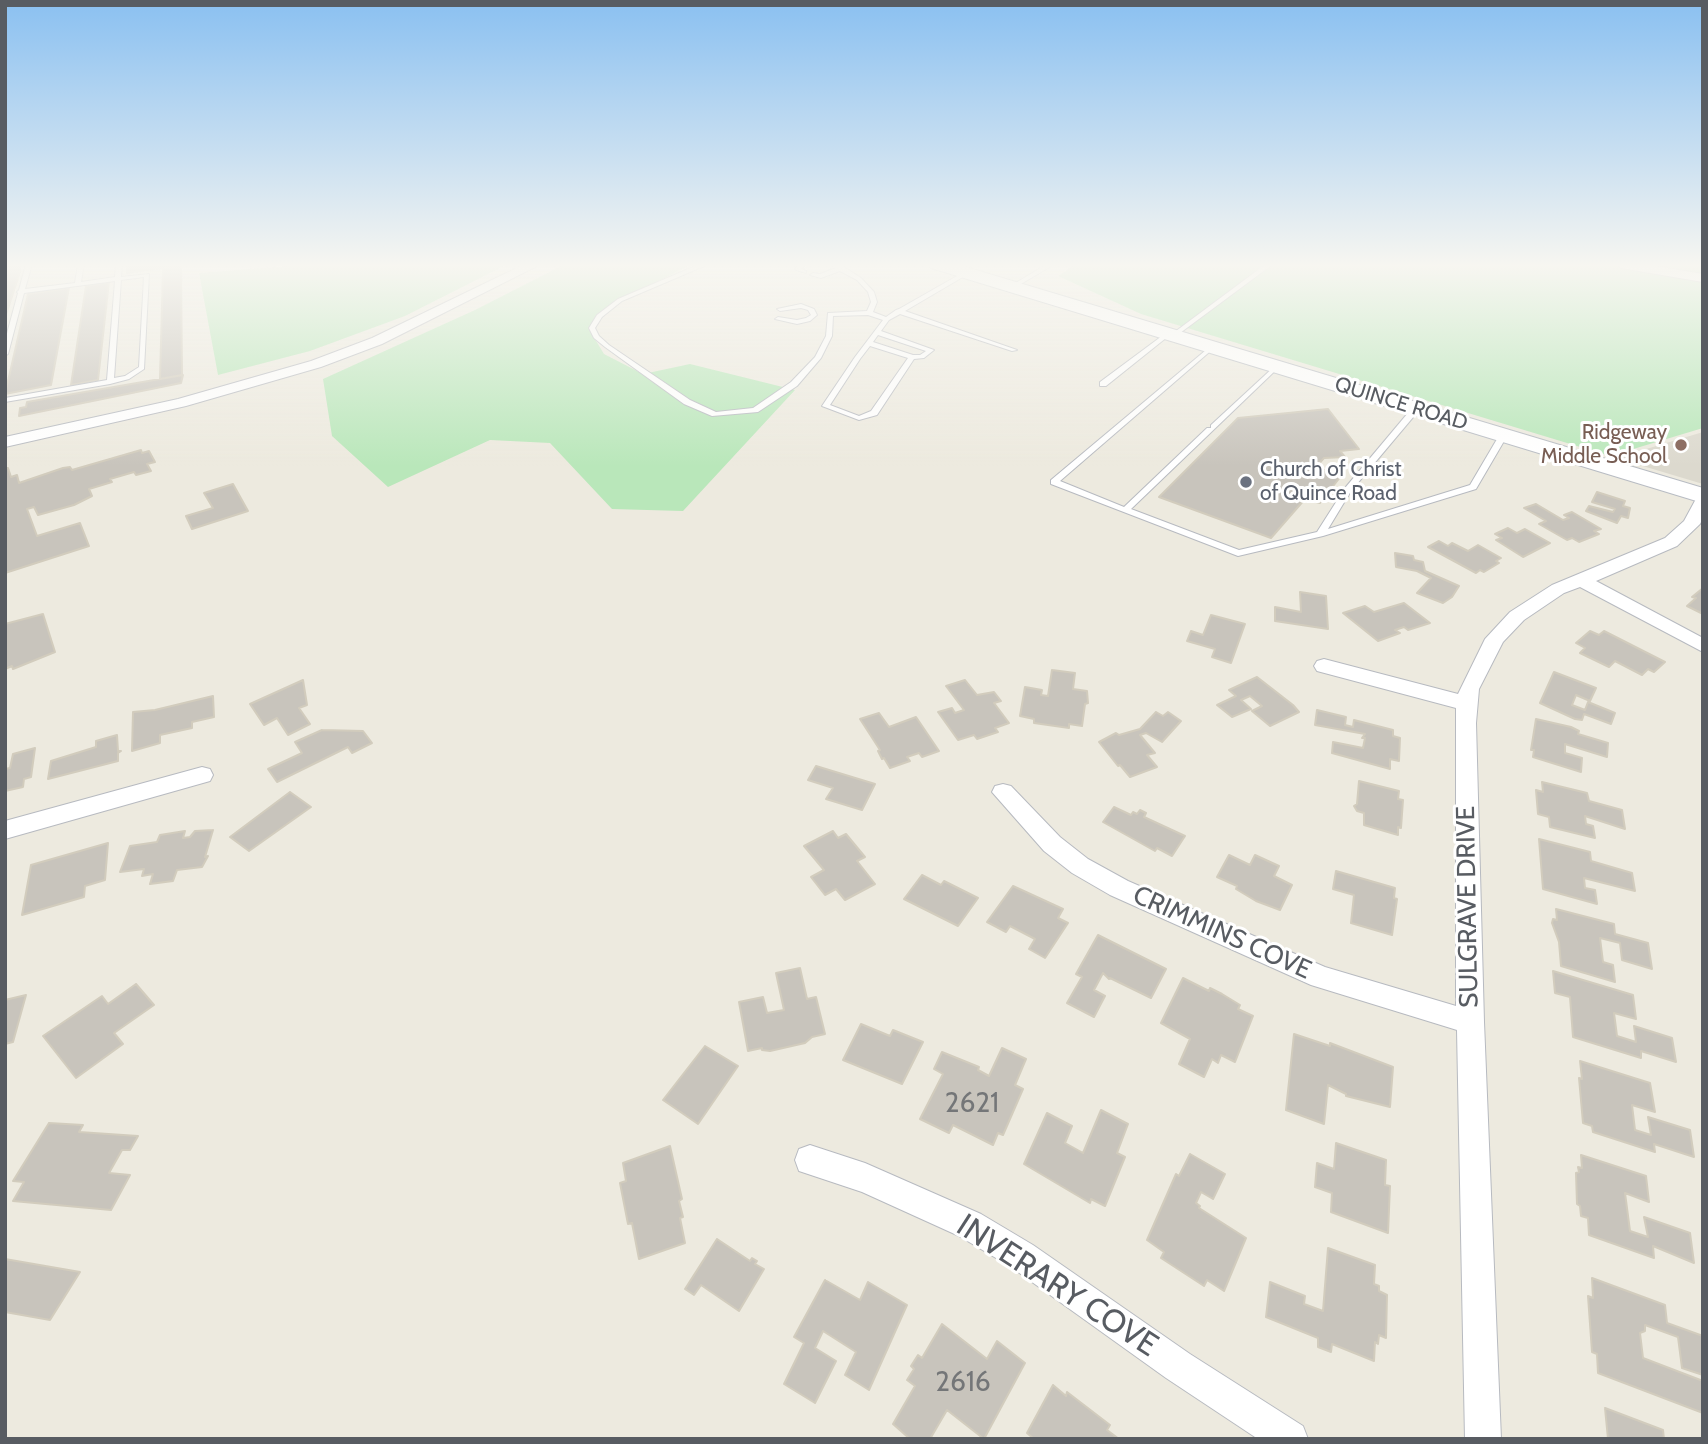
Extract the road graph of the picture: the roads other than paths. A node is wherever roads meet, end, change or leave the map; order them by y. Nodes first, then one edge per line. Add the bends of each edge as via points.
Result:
1 (10, 331) edge
2 (114, 331) edge
3 (144, 331) edge
4 (397, 331) edge
5 (594, 331) edge
6 (829, 331) edge
7 (959, 331) edge
8 (1159, 331) edge
9 (1176, 331) edge
10 (877, 332) joint
11 (1171, 335) junction
12 (869, 343) junction
13 (1212, 347) junction
14 (1014, 350) dead end
15 (5, 354) edge
16 (912, 357) junction
17 (1276, 367) junction
18 (110, 382) junction
19 (1103, 384) dead end
20 (5, 400) edge
21 (1416, 409) junction
22 (1503, 436) junction
23 (5, 442) edge
24 (1703, 498) edge
25 (1125, 510) junction
26 (1320, 534) junction
27 (1580, 580) junction
28 (1703, 646) edge
29 (1324, 666) dead end
30 (1466, 703) junction
31 (202, 775) dead end
32 (1003, 792) dead end
33 (5, 830) edge
34 (1470, 1022) junction
35 (810, 1160) dead end
36 (1290, 1439) edge
37 (1483, 1439) edge

1 - 15 lane
2 - 18 lane
3 - 18 lane via 142,368 127,379
4 - 23 street via 316,364 181,403
5 - 6 lane via 676,394 715,414 755,410 794,384 818,358
7 - 14 lane
8 - 11 main road, QUINCE ROAD
9 - 11 lane
10 - 12 lane
10 - 16 lane via 931,350
11 - 13 main road, QUINCE ROAD
11 - 19 lane
12 - 16 lane
12 - 16 lane via 826,406 859,418 874,413
13 - 17 main road, QUINCE ROAD
13 - 25 lane via 1054,482
17 - 21 main road, QUINCE ROAD
17 - 25 lane
18 - 20 lane
21 - 22 main road, QUINCE ROAD
21 - 26 lane via 1348,490
22 - 24 main road, QUINCE ROAD
22 - 26 lane via 1473,487
24 - 27 street, SULGRAVE DRIVE via 1691,524 1671,542
25 - 26 lane via 1238,552
27 - 28 street
27 - 30 street, SULGRAVE DRIVE via 1541,598 1505,626 1481,663
29 - 30 street
30 - 34 street, SULGRAVE DRIVE
31 - 33 street
32 - 34 street, CRIMMINS COVE via 1052,844 1119,888 1320,977
34 - 37 street, SULGRAVE DRIVE
35 - 36 street, INVERARY COVE via 865,1178 971,1226

